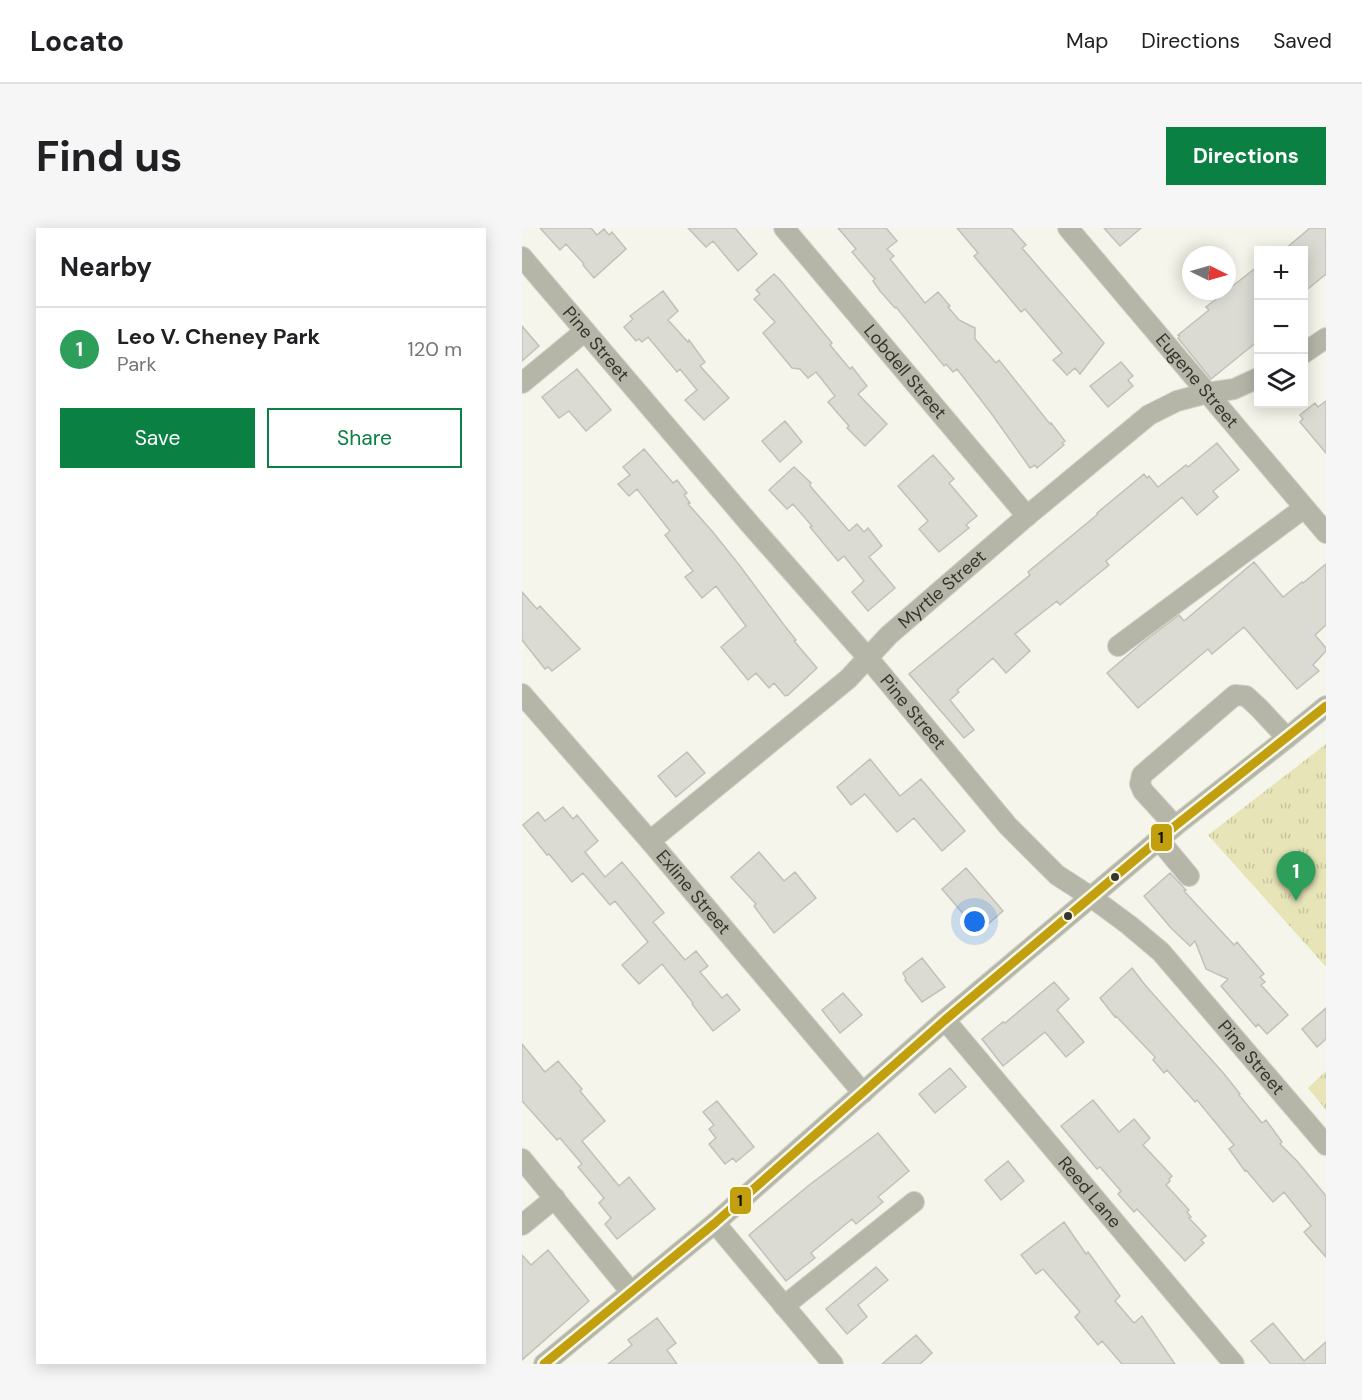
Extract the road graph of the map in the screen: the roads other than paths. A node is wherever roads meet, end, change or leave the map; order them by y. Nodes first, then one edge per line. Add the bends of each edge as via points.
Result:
1 (784, 228) edge
2 (1068, 228) edge
3 (522, 257) edge
4 (585, 331) junction
5 (1326, 338) edge
6 (1308, 351) edge
7 (1254, 380) edge
8 (522, 382) edge
9 (1207, 393) junction
10 (1304, 508) junction
11 (1027, 516) junction
12 (1326, 533) edge
13 (1118, 646) dead end
14 (868, 658) junction
15 (523, 697) edge
16 (1326, 706) edge
17 (1287, 738) junction
18 (1175, 826) junction
19 (1159, 840) junction
20 (650, 841) junction
21 (1189, 876) dead end
22 (1091, 897) junction
23 (945, 1020) junction
24 (864, 1093) junction
25 (1326, 1145) edge
26 (522, 1159) edge
27 (555, 1198) junction
28 (914, 1202) dead end
29 (715, 1223) junction
30 (522, 1225) edge
31 (631, 1292) junction
32 (784, 1306) junction
33 (544, 1364) edge
34 (833, 1364) edge
35 (1234, 1364) edge

1 - 11 street, Lobdell Street
2 - 9 street, Eugene Street
3 - 4 street, Pine Street
4 - 8 street
4 - 14 street, Pine Street
5 - 6 street
7 - 9 street, Myrtle Street via 1234,389
9 - 10 street, Eugene Street
9 - 11 street, Myrtle Street via 1177,401 1149,415
10 - 12 street, Eugene Street
10 - 13 street
11 - 14 street, Myrtle Street via 889,635
14 - 20 street, Myrtle Street via 848,680
14 - 22 street, Pine Street via 1008,826 1058,875
15 - 20 street, Exline Street
16 - 17 street
17 - 18 street
17 - 18 street via 1246,696 1235,695 1142,775 1143,791
18 - 19 street
19 - 21 street
19 - 22 street
20 - 24 street, Exline Street
22 - 23 street
22 - 25 street, Pine Street via 1161,952
23 - 24 street
23 - 35 street, Reed Lane
24 - 29 street
26 - 27 street
27 - 30 street
27 - 31 street
28 - 32 street
29 - 31 street
29 - 32 street
31 - 33 street
32 - 34 street

